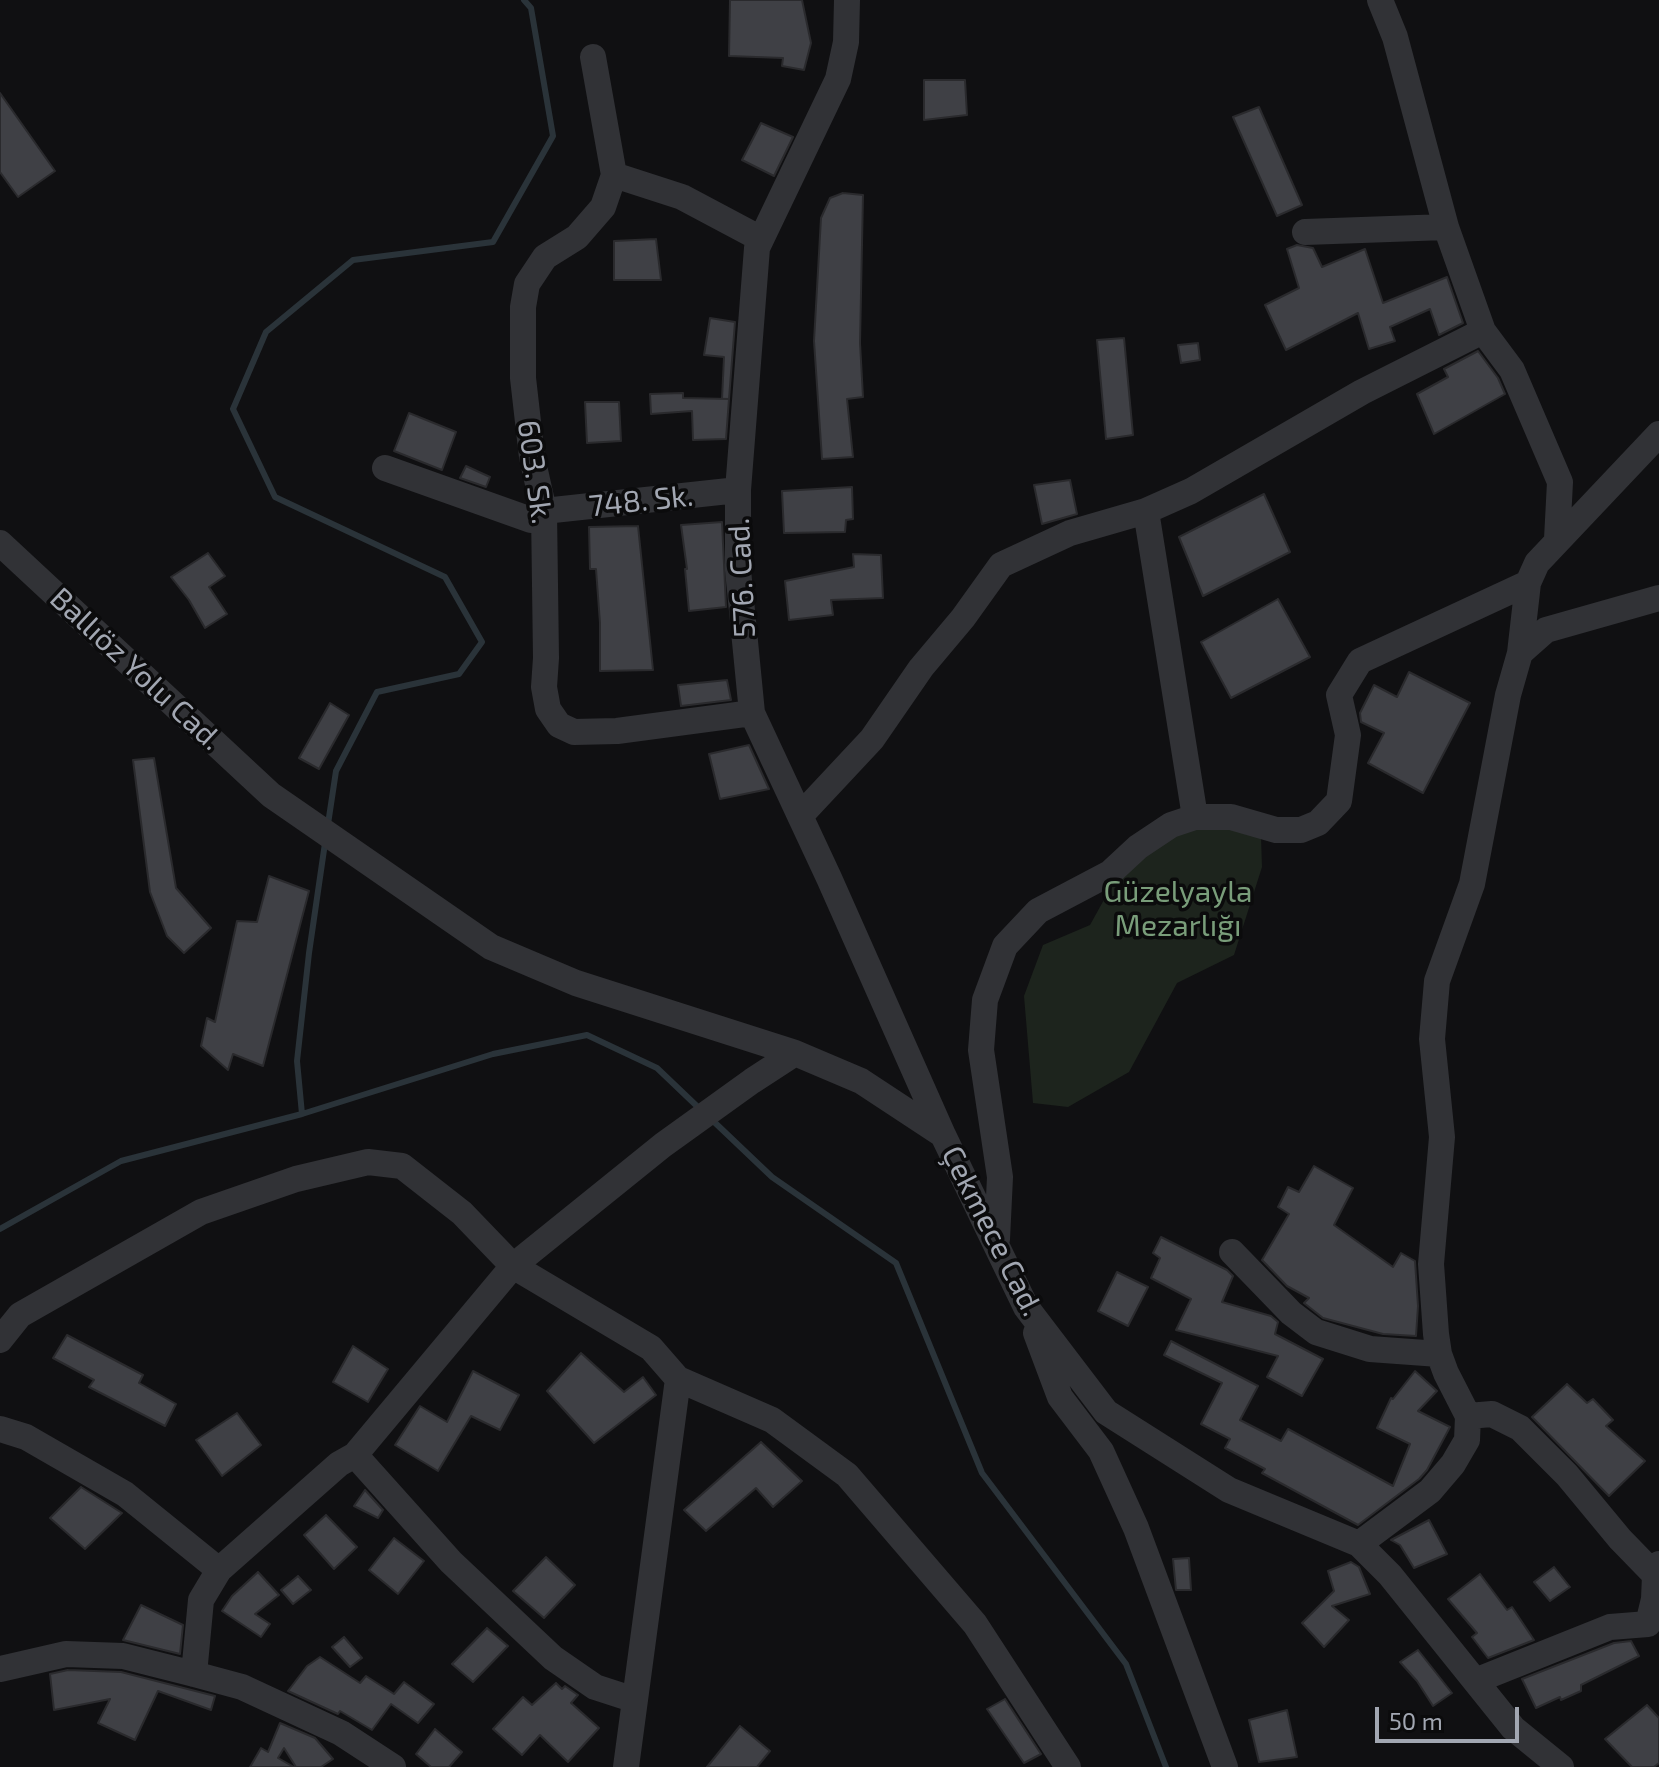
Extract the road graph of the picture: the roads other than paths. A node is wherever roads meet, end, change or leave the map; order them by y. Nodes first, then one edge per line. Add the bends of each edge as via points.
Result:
1 (847, 0) edge
2 (1380, 0) edge
3 (593, 57) dead end
4 (614, 175) junction
5 (1446, 227) junction
6 (1305, 232) dead end
7 (761, 239) junction
8 (1483, 331) junction
9 (1659, 434) edge
10 (385, 468) dead end
11 (738, 490) junction
12 (544, 511) junction
13 (1146, 511) junction
14 (1557, 539) junction
15 (0, 543) edge
16 (1528, 583) junction
17 (1659, 598) edge
18 (1520, 653) junction
19 (752, 713) junction
20 (800, 816) junction
21 (1195, 817) junction
22 (363, 858) joint
23 (795, 1053) junction
24 (943, 1135) junction
25 (996, 1243) junction
26 (1232, 1252) dead end
27 (513, 1266) junction
28 (1026, 1307) junction
29 (0, 1340) edge
30 (1439, 1354) junction
31 (678, 1379) junction
32 (1468, 1416) junction
33 (0, 1429) edge
34 (355, 1455) junction
35 (1359, 1544) junction
36 (219, 1570) junction
37 (1657, 1570) edge
38 (1654, 1627) edge
39 (0, 1669) edge
40 (194, 1674) junction
41 (1475, 1681) junction
42 (635, 1700) junction
43 (393, 1767) edge
44 (626, 1767) edge
45 (1068, 1767) edge
46 (1225, 1767) edge
47 (1561, 1767) edge

1 - 7 street, 576. Cad. via 838,79
2 - 5 street via 1395,37
3 - 4 street
4 - 7 street via 682,197
4 - 12 street, 603. Sk. via 603,207 577,237 545,257 527,284 523,378
5 - 6 street
5 - 8 street
7 - 11 street, 576. Cad.
8 - 13 street
8 - 14 street via 1512,370 1560,482
9 - 14 street
10 - 12 street, 748. Sk. via 531,520
11 - 12 street, 748. Sk.
11 - 19 street, 576. Cad. via 738,570
12 - 19 street, 603. Sk. via 544,687 548,709 559,725 574,732 617,731
13 - 20 street via 1070,533 1001,565 872,739
13 - 21 street
14 - 16 street
15 - 22 street, Ballıöz Yolu Cad. via 271,795
16 - 18 street
16 - 21 street via 1360,661 1339,695 1348,735 1339,801 1318,823 1301,830 1276,830 1231,817
17 - 18 street via 1546,630
18 - 30 street via 1472,884 1437,981 1432,1039 1442,1137 1431,1264
19 - 20 street, 576. Cad.
20 - 24 street, 576. Cad.
21 - 25 street via 1171,825 1110,873 1038,911 1005,946 985,1000 981,1050 1000,1177
22 - 23 street, Çekmece Cad. via 491,947 576,983
23 - 24 street, Çekmece Cad. via 861,1081
23 - 27 street via 663,1145
24 - 25 street, Çekmece Cad.
25 - 28 street, Çekmece Cad.
26 - 30 street via 1316,1332 1370,1349
27 - 29 street via 462,1213 402,1166 368,1162 296,1179 201,1212 20,1315
27 - 31 street via 651,1348
27 - 34 street
28 - 35 street, Çekmece Cad. via 1106,1412 1229,1490
28 - 46 street via 1060,1397 1101,1451 1136,1528
30 - 32 street
31 - 42 street
31 - 45 street via 772,1420 847,1475 975,1624
32 - 35 street via 1467,1440 1453,1464 1430,1491
32 - 37 street via 1492,1414 1520,1428 1620,1539
33 - 36 street via 26,1437 125,1494
34 - 36 street
34 - 42 street via 451,1562 553,1658 595,1687
35 - 41 street, Çekmece Cad.
36 - 40 street via 201,1600
37 - 38 street
38 - 41 street via 1610,1627
39 - 40 street via 66,1654 123,1656
40 - 43 street via 242,1687 341,1733
41 - 47 street, Çekmece Cad. via 1513,1728
42 - 44 street

